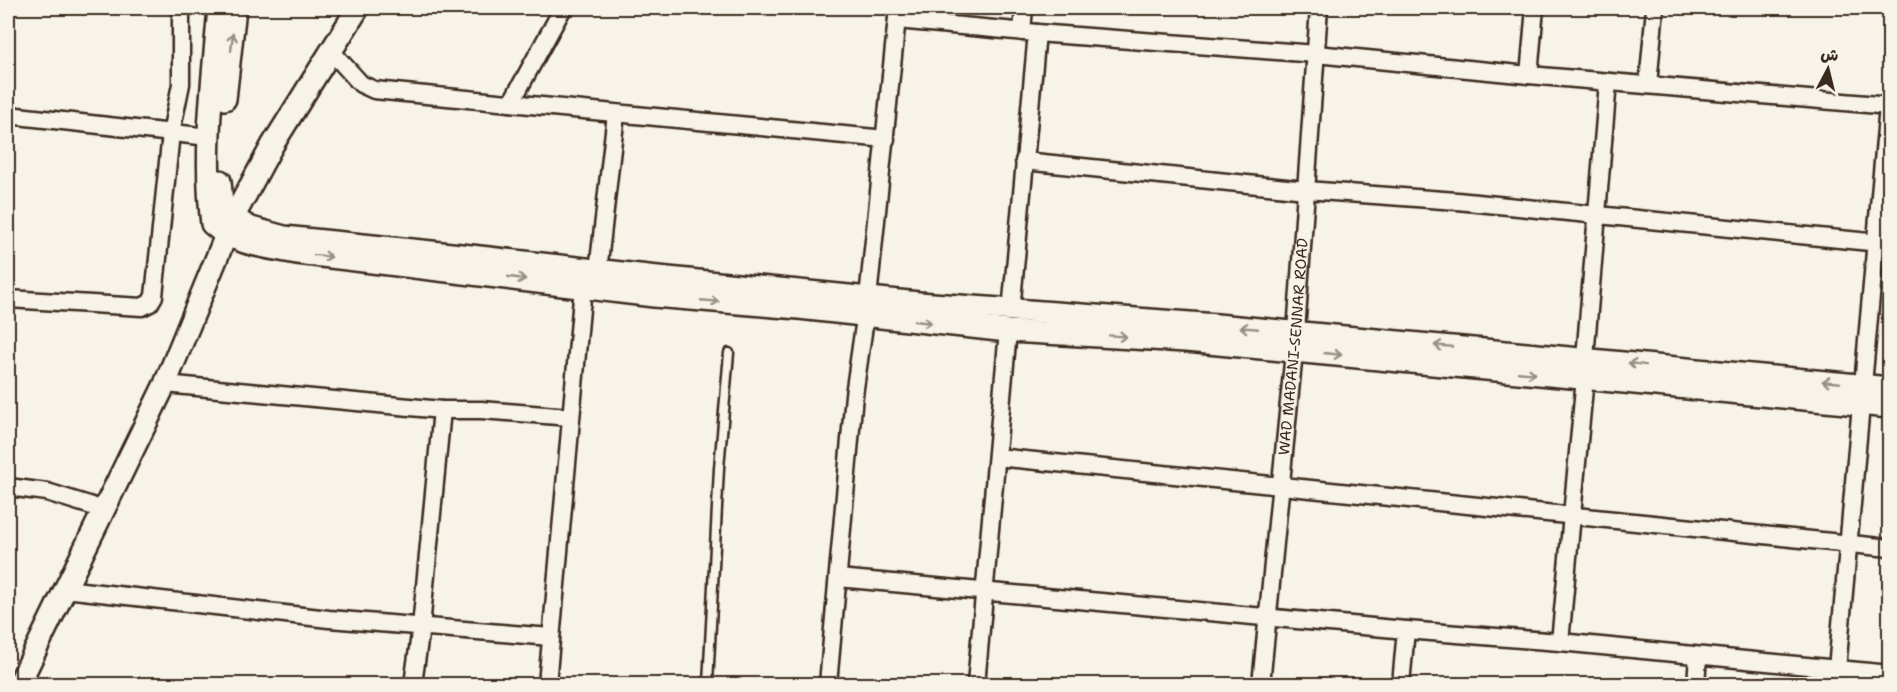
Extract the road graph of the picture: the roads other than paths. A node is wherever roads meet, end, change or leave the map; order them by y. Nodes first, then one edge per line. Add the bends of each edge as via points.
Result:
1 (181, 8) edge
2 (219, 8) edge
3 (235, 8) edge
4 (340, 8) edge
5 (358, 8) edge
6 (563, 8) edge
7 (1024, 8) edge
8 (1319, 8) edge
9 (1535, 8) edge
10 (1655, 8) edge
11 (898, 14) edge
12 (1029, 32) junction
13 (331, 51) junction
14 (1316, 54) junction
15 (1529, 75) junction
16 (1608, 82) junction
17 (1648, 85) junction
18 (511, 103) junction
19 (1889, 106) edge
20 (616, 114) junction
21 (8, 115) edge
22 (171, 133) junction
23 (209, 137) junction
24 (886, 139) junction
25 (1024, 161) junction
26 (1306, 190) junction
27 (1598, 214) junction
28 (223, 220) junction
29 (1883, 244) edge
30 (598, 271) junction
31 (583, 287) junction
32 (8, 299) edge
33 (866, 307) junction
34 (1010, 321) junction
35 (1295, 341) junction
36 (729, 353) dead end
37 (1585, 368) junction
38 (165, 384) junction
39 (1890, 388) edge
40 (1862, 395) junction
41 (1890, 407) edge
42 (442, 410) junction
43 (570, 417) junction
44 (997, 457) junction
45 (1279, 485) junction
46 (8, 487) edge
47 (92, 507) junction
48 (1571, 514) junction
49 (1848, 544) junction
50 (1890, 548) edge
51 (838, 578) junction
52 (65, 589) junction
53 (984, 591) junction
54 (1267, 617) junction
55 (421, 627) junction
56 (1406, 630) junction
57 (551, 637) junction
58 (1560, 642) junction
59 (1698, 656) junction
60 (1837, 669) junction
61 (1890, 675) edge
62 (8, 679) edge
63 (19, 684) edge
64 (413, 684) edge
65 (547, 684) edge
66 (708, 684) edge
67 (828, 684) edge
68 (976, 684) edge
69 (1261, 684) edge
70 (1401, 684) edge
71 (1696, 684) edge

1 - 22 street via 181,84
2 - 23 street
28 -> 3 street via 221,140
4 - 28 street via 279,106
5 - 13 street
6 - 18 street
7 - 12 street
8 - 14 street, WAD MADANI-SENNAR ROAD
9 - 15 street
10 - 17 street
11 - 12 street
11 - 24 street
12 - 14 street
12 - 25 street
13 - 18 street via 360,84 374,90
13 - 28 street
14 - 15 street
14 - 26 street, WAD MADANI-SENNAR ROAD
15 - 16 street
16 - 17 street
16 - 27 street
17 - 19 street
18 - 20 street
19 - 29 street
20 - 24 street
20 - 30 street
21 - 22 street
22 - 23 street
22 - 32 street via 154,296 150,303 141,307
23 - 28 street via 208,179
24 - 33 street
25 - 26 street
25 - 34 street
26 - 27 street
26 - 35 street, WAD MADANI-SENNAR ROAD
27 - 29 street
27 - 37 street
28 - 30 street via 284,237
28 -> 31 street via 244,242 297,253
28 - 38 street via 189,329
28 - 47 street
29 - 40 street
30 - 33 street
31 -> 33 street via 799,308
31 - 43 street
33 - 34 street
33 - 51 street
34 - 35 street via 1186,341
34 - 44 street
35 - 37 street
35 - 45 street, WAD MADANI-SENNAR ROAD
36 - 66 lane
37 - 40 street
37 - 48 street
38 - 42 street
38 - 52 street
39 - 40 street
40 - 41 street
40 - 49 street
42 - 43 street
42 - 55 street
43 - 57 street
44 - 45 street
44 - 53 street
45 - 48 street
45 - 54 street, WAD MADANI-SENNAR ROAD
46 - 47 street via 47,492
47 - 62 street
48 - 49 street
48 - 58 street
49 - 50 street
49 - 60 street
51 - 53 street
51 - 67 street
52 - 55 street
52 - 63 street
53 - 54 street
53 - 68 street
54 - 56 street
54 - 69 street, WAD MADANI-SENNAR ROAD
55 - 57 street
55 - 64 street
56 - 58 street
56 - 70 street
57 - 65 street
58 - 59 street
59 - 60 street
59 - 71 street
60 - 61 street

